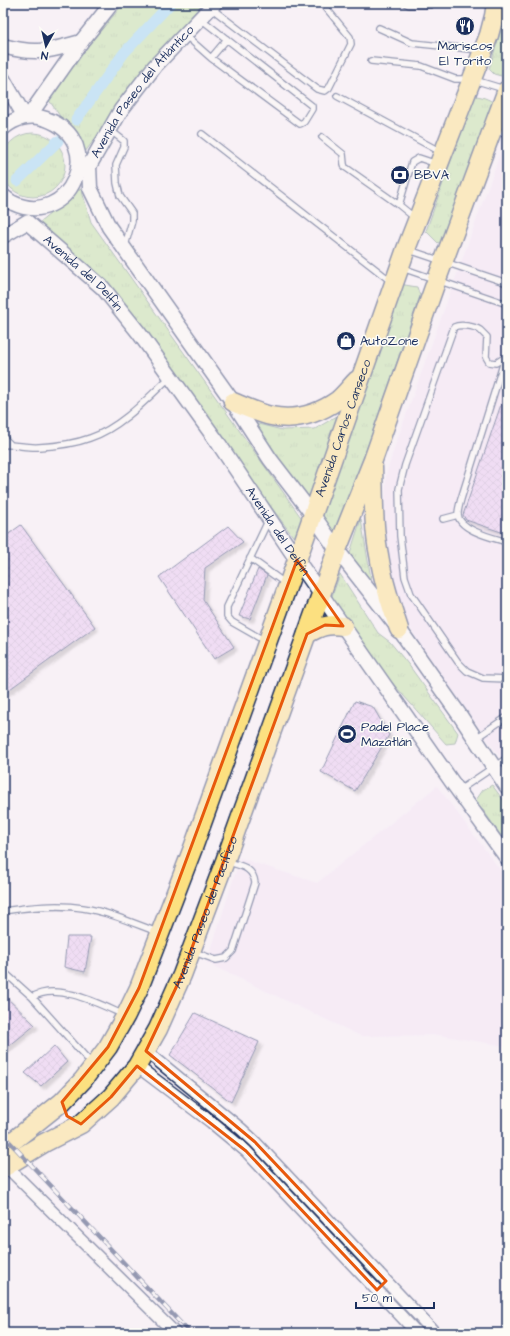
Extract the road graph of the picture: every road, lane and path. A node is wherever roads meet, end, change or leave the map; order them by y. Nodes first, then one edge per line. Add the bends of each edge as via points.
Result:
1 (112, 3) edge
2 (322, 3) edge
3 (405, 3) edge
4 (432, 3) edge
5 (496, 3) edge
6 (213, 6) edge
7 (200, 18) junction
8 (379, 28) dead end
9 (185, 35) junction
10 (227, 39) junction
11 (81, 42) junction
12 (3, 46) edge
13 (483, 50) junction
14 (211, 58) junction
15 (371, 61) dead end
16 (3, 79) edge
17 (471, 79) junction
18 (507, 90) edge
19 (337, 96) dead end
20 (27, 117) junction
21 (3, 128) edge
22 (110, 130) junction
23 (500, 131) edge
24 (202, 134) dead end
25 (322, 137) dead end
26 (441, 159) junction
27 (84, 167) junction
28 (3, 196) edge
29 (398, 205) junction
30 (28, 208) junction
31 (417, 220) junction
32 (27, 222) junction
33 (3, 236) edge
34 (125, 248) junction
35 (406, 249) junction
36 (444, 261) junction
37 (397, 276) junction
38 (437, 279) junction
39 (507, 283) edge
40 (507, 304) edge
41 (506, 357) edge
42 (360, 376) junction
43 (170, 377) junction
44 (233, 402) junction
45 (3, 437) edge
46 (10, 444) junction
47 (3, 445) edge
48 (373, 460) junction
49 (313, 515) junction
50 (458, 515) junction
51 (269, 519) junction
52 (444, 519) dead end
53 (507, 542) edge
54 (337, 550) junction
55 (250, 558) junction
56 (297, 560) junction
57 (288, 586) junction
58 (322, 594) junction
59 (343, 626) junction
60 (399, 629) junction
61 (307, 634) junction
62 (267, 642) junction
63 (507, 679) edge
64 (507, 717) edge
65 (475, 739) junction
66 (507, 758) edge
67 (494, 767) junction
68 (507, 787) edge
69 (458, 791) junction
70 (507, 858) edge
71 (225, 861) junction
72 (3, 911) edge
73 (160, 932) junction
74 (191, 951) junction
75 (3, 971) edge
76 (32, 997) junction
77 (126, 1016) junction
78 (146, 1051) junction
79 (93, 1066) junction
80 (137, 1066) junction
81 (62, 1102) junction
82 (81, 1124) junction
83 (3, 1149) edge
84 (4, 1167) edge
85 (386, 1281) junction
86 (377, 1290) junction
87 (175, 1333) edge
88 (417, 1333) edge
89 (435, 1333) edge

1 - 11 street
2 - 6 lane via 350,37 351,44 329,88 325,90 317,89
3 - 4 lane
5 - 13 main road, Avenida Carlos Canseco
6 - 7 street, Avenida Paseo del Atlántico
7 - 9 street, Avenida Paseo del Atlántico
7 - 10 lane
8 - 13 lane via 412,43
9 - 14 lane
9 - 22 street, Avenida Paseo del Atlántico via 155,66 121,110
10 - 14 lane
10 - 14 lane via 312,106 304,122 300,124
11 - 12 street via 47,51 32,52
11 - 20 street
13 - 17 main road, Avenida Carlos Canseco
15 - 17 lane via 421,66 455,79
16 - 20 street
17 - 18 lane
17 - 26 main road, Avenida Carlos Canseco
18 - 23 main road
19 - 26 lane
20 - 21 street via 10,122
20 - 27 street via 42,117 66,130 74,141
22 - 27 street, Avenida Paseo del Atlántico
22 - 34 lane via 124,141 116,165 120,196 132,213
23 - 36 main road
24 - 37 lane
25 - 29 lane via 343,154 345,167
26 - 29 lane via 419,158 412,162
26 - 31 main road, Avenida Carlos Canseco
27 - 30 street, Avenida Paseo del Atlántico via 62,198 46,206
27 - 34 street via 90,188 109,227
28 - 30 street
29 - 31 lane
30 - 32 street
31 - 35 main road, Avenida Carlos Canseco
32 - 33 street
32 - 43 street, Avenida del Delfín via 103,288
34 - 44 street
35 - 36 lane
35 - 37 main road, Avenida Carlos Canseco
36 - 38 main road
36 - 39 lane
37 - 38 lane
37 - 42 main road, Avenida Carlos Canseco
38 - 40 lane
38 - 48 main road
41 - 50 lane
41 - 63 lane via 496,363 489,362 486,357 487,337 479,329 461,325 454,327 405,465 399,489 398,509 406,577 411,594 467,671 483,678
42 - 44 main road via 339,399 328,406 295,418 270,416
42 - 49 main road, Avenida Carlos Canseco
43 - 46 lane via 136,409 114,426 92,438 66,445 32,448
43 - 51 street, Avenida del Delfín
44 - 49 street via 270,459
45 - 46 lane
46 - 47 lane
48 - 54 main road
48 - 60 main road via 374,519 378,554
49 - 54 street
49 - 56 main road, Avenida Carlos Canseco
50 - 52 lane
50 - 53 lane via 462,524 471,530
51 - 55 lane
51 - 56 street, Avenida del Delfín
54 - 58 main road
54 - 60 street
55 - 57 lane
55 - 62 lane via 227,607 227,616 232,622
56 - 57 main road
56 - 58 street, Avenida del Delfín
57 - 62 main road
58 - 59 street, Avenida del Delfín
58 - 61 main road, Avenida Paseo del Pacífico
59 - 61 main road via 318,627
59 - 69 street, Avenida del Delfín
60 - 65 street
61 - 71 main road, Avenida Paseo del Pacífico
62 - 73 main road
64 - 65 lane
65 - 67 street
66 - 67 lane
67 - 68 street
67 - 69 lane
69 - 70 street, Avenida del Delfín
71 - 74 main road, Avenida Paseo del Pacífico
71 - 74 lane via 249,870 254,875 255,882 233,951 226,958 216,960
72 - 73 lane via 39,906 83,908 116,916
73 - 77 main road
74 - 78 main road, Avenida Paseo del Pacífico
75 - 76 lane
76 - 77 lane via 47,992 67,993
76 - 79 lane
77 - 79 main road via 108,1047
78 - 80 main road, Avenida Paseo del Pacífico
78 - 85 street via 255,1142
79 - 81 main road
80 - 82 main road, Avenida Paseo del Pacífico via 111,1097
80 - 86 street via 246,1151
81 - 82 main road via 67,1116
81 - 83 main road
82 - 84 main road, Avenida Paseo del Pacífico
84 - 87 street
85 - 86 street
85 - 89 street
86 - 88 street

